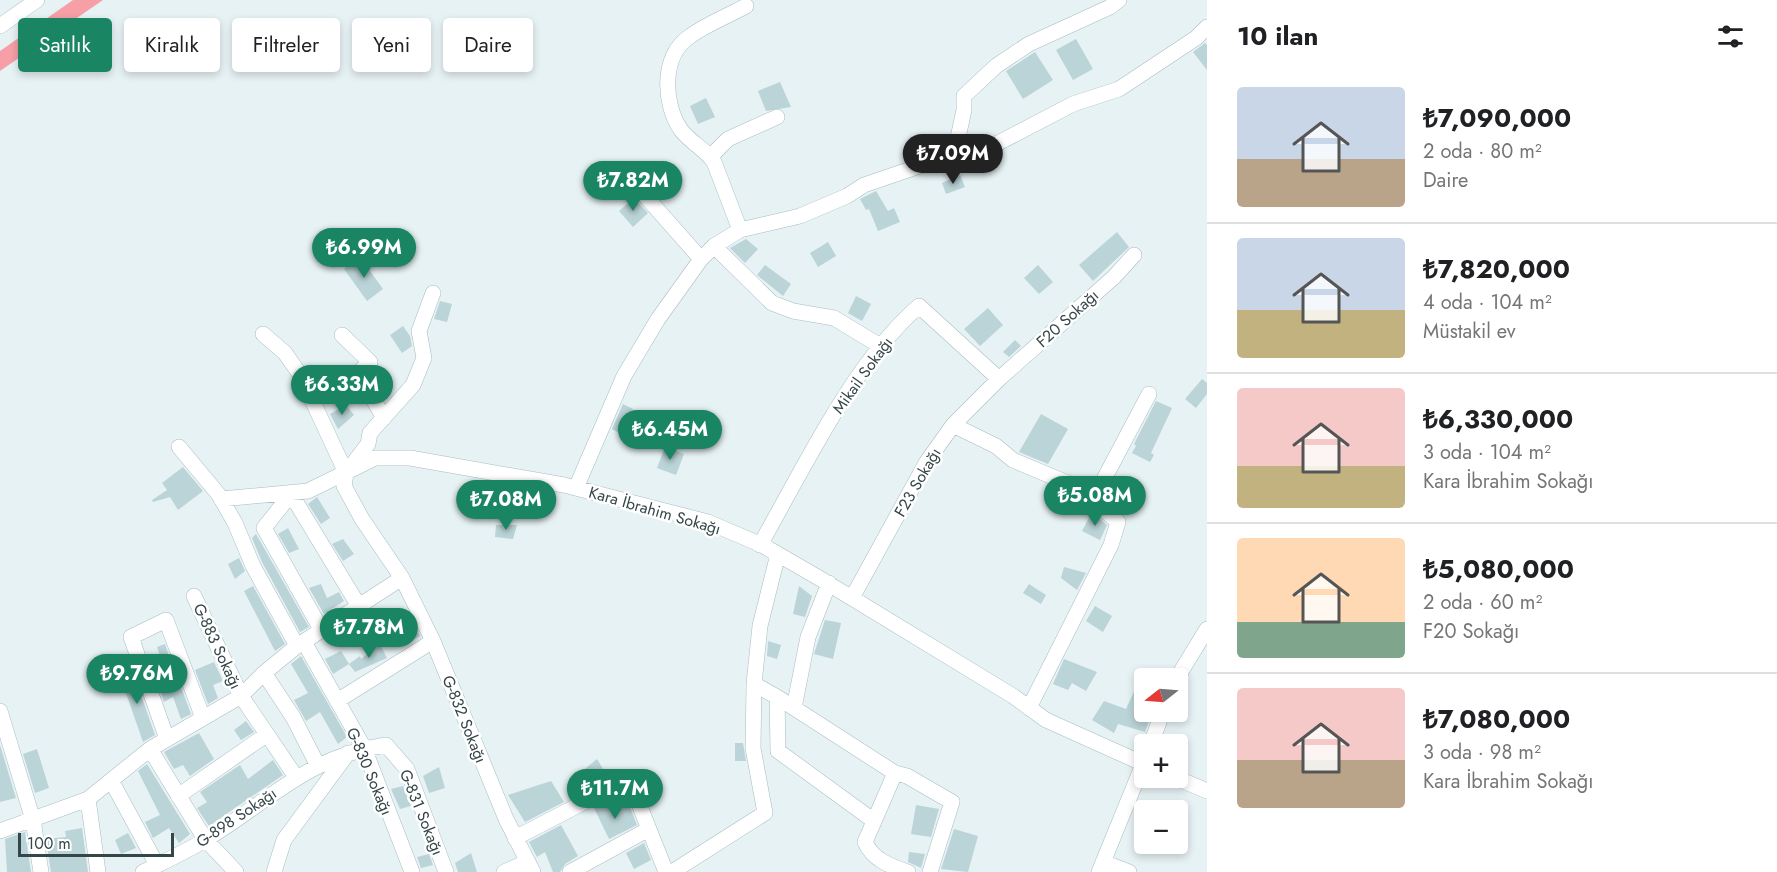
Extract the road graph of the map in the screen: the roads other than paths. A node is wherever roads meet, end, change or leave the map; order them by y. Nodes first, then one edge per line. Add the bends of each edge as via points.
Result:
1 (36, 0) edge
2 (1119, 0) edge
3 (746, 6) dead end
4 (0, 26) edge
5 (1207, 27) edge
6 (777, 117) dead end
7 (954, 156) junction
8 (710, 157) junction
9 (640, 190) dead end
10 (740, 230) junction
11 (714, 246) junction
12 (1134, 255) dead end
13 (701, 259) junction
14 (433, 293) dead end
15 (263, 334) dead end
16 (342, 335) dead end
17 (882, 346) junction
18 (999, 379) junction
19 (1149, 394) dead end
20 (384, 418) junction
21 (953, 425) junction
22 (179, 447) dead end
23 (346, 473) junction
24 (576, 488) junction
25 (291, 494) junction
26 (220, 499) junction
27 (1093, 500) junction
28 (760, 544) junction
29 (778, 554) junction
30 (402, 578) junction
31 (829, 583) junction
32 (194, 596) dead end
33 (852, 598) junction
34 (360, 608) junction
35 (1207, 629) edge
36 (322, 631) junction
37 (433, 641) junction
38 (300, 644) junction
39 (1183, 668) edge
40 (264, 673) junction
41 (754, 684) junction
42 (241, 696) junction
43 (777, 697) junction
44 (337, 701) junction
45 (794, 708) junction
46 (1029, 708) junction
47 (0, 711) edge
48 (203, 718) junction
49 (266, 735) junction
50 (167, 739) junction
51 (363, 748) junction
52 (150, 749) junction
53 (348, 753) junction
54 (1134, 759) edge
55 (317, 764) junction
56 (895, 773) junction
57 (296, 777) junction
58 (112, 782) junction
59 (1188, 783) edge
60 (1134, 787) edge
61 (1207, 791) edge
62 (178, 796) junction
63 (88, 799) junction
64 (33, 820) junction
65 (874, 821) junction
66 (649, 829) junction
67 (0, 831) edge
68 (515, 838) junction
69 (205, 840) junction
70 (530, 867) edge
71 (1101, 867) edge
72 (150, 868) edge
73 (41, 872) edge
74 (98, 872) edge
75 (236, 872) edge
76 (274, 872) edge
77 (411, 872) edge
78 (446, 872) edge
79 (504, 872) edge
80 (570, 872) edge
81 (666, 872) edge
82 (672, 872) edge
83 (908, 872) edge
84 (930, 872) edge
85 (1129, 872) edge

1 - 4 street
2 - 7 street via 1029,44 964,96
3 - 8 street via 689,37 669,70 668,97 674,116 686,135
5 - 7 street via 1119,88 1073,104 977,154
6 - 8 street via 728,139
7 - 10 street via 864,184 847,196 800,216
8 - 10 street
9 - 13 street
10 - 11 street
11 - 13 street
11 - 17 street via 772,303 834,318
12 - 18 street, F20 Sokağı
13 - 24 street via 624,376
14 - 20 street via 419,331 424,358 413,385
15 - 23 street via 285,353 301,376
16 - 20 street via 370,362 358,374
17 - 18 street, Mikail Sokağı via 919,306
17 - 28 street, Mikail Sokağı via 843,398
18 - 21 street, F23 Sokağı
19 - 27 street
20 - 23 street
21 - 27 street via 996,446 1013,460 1077,487
21 - 33 street, F23 Sokağı via 926,463
22 - 26 street, G-830 Sokağı
23 - 24 street, Kara İbrahim Sokağı via 375,458 410,459
23 - 25 street, Kara İbrahim Sokağı via 308,491
23 - 30 street, G-832 Sokağı via 344,486 353,504
24 - 28 street, Kara İbrahim Sokağı via 708,522
25 - 26 street, Kara İbrahim Sokağı
25 - 34 street
25 - 36 street via 264,528
26 - 38 street, G-830 Sokağı via 253,566
27 - 46 street via 1118,522 1112,545
28 - 29 street, Kara İbrahim Sokağı
29 - 31 street, Kara İbrahim Sokağı
29 - 41 street via 760,626
30 - 34 street
30 - 37 street, G-832 Sokağı
31 - 33 street, Kara İbrahim Sokağı
31 - 45 street via 808,637
32 - 42 street, G-883 Sokağı
33 - 46 street, Kara İbrahim Sokağı
34 - 36 street
35 - 39 street
36 - 38 street
37 - 44 street
37 - 68 street, G-832 Sokağı
38 - 40 street
38 - 44 street, G-830 Sokağı
40 - 42 street
40 - 55 street
41 - 43 street
41 - 82 street via 753,748 765,813
42 - 48 street
42 - 49 street, G-883 Sokağı
43 - 45 street
43 - 65 street via 778,751
44 - 51 street, G-830 Sokağı
45 - 56 street
46 - 54 street, Kara İbrahim Sokağı via 1046,720
47 - 64 street
48 - 50 street
48 - 50 street via 166,620 131,637
49 - 57 street, G-883 Sokağı
49 - 62 street
50 - 52 street
51 - 53 street, G-898 Sokağı
51 - 77 street, G-830 Sokağı
51 - 78 street, G-831 Sokağı via 386,745 407,769
52 - 58 street
52 - 62 street
53 - 55 street, G-898 Sokağı
53 - 76 street via 284,840
55 - 57 street, G-898 Sokağı
56 - 65 street
56 - 84 street via 952,802
57 - 69 street, G-898 Sokağı
58 - 63 street
58 - 72 street
59 - 61 street
60 - 71 street
62 - 69 street
63 - 64 street
63 - 74 street
64 - 67 street
64 - 73 street
65 - 83 street via 865,842 869,850 885,864
66 - 68 street via 629,779
66 - 80 street
66 - 81 street
68 - 70 street, G-832 Sokağı
69 - 72 street, G-898 Sokağı
69 - 75 street
70 - 79 street
71 - 85 street

